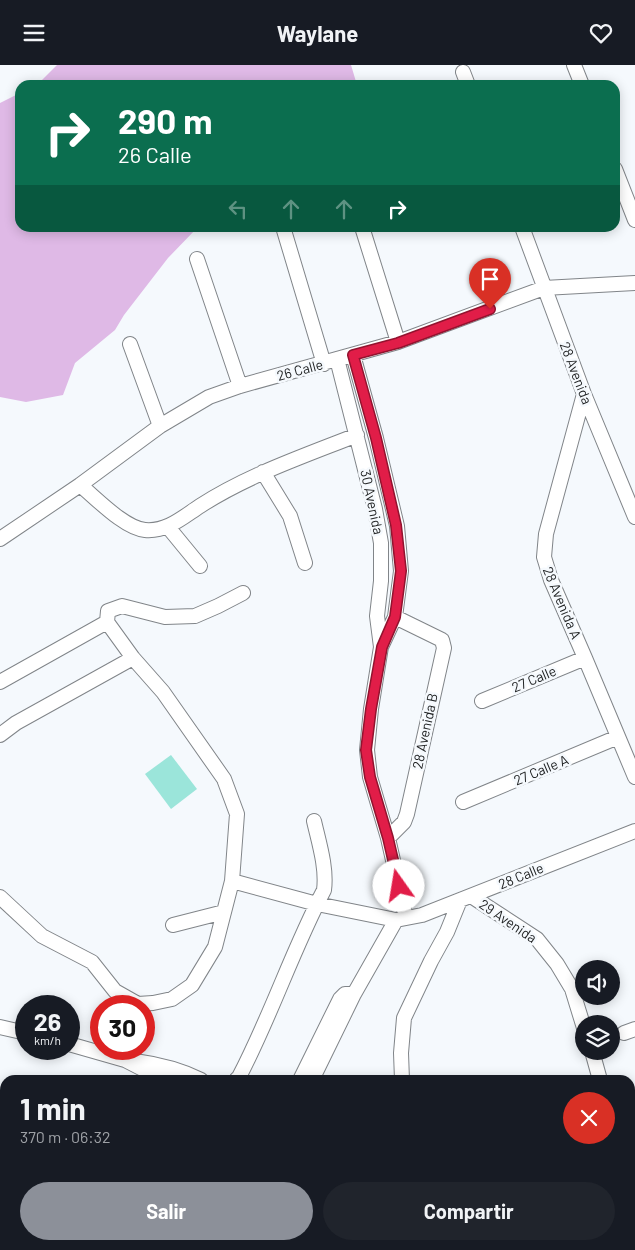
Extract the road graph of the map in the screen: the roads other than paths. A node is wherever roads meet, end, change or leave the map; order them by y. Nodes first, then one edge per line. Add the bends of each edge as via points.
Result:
1 (574, 65) edge
2 (580, 80) edge
3 (620, 182) edge
4 (635, 220) edge
5 (285, 232) edge
6 (364, 232) edge
7 (524, 232) edge
8 (196, 259) dead end
9 (635, 283) edge
10 (544, 289) junction
11 (398, 343) junction
12 (130, 344) dead end
13 (353, 355) junction
14 (330, 361) junction
15 (240, 386) junction
16 (584, 394) junction
17 (160, 426) junction
18 (357, 435) junction
19 (263, 472) junction
20 (80, 485) junction
21 (635, 517) edge
22 (168, 527) junction
23 (0, 539) edge
24 (304, 563) dead end
25 (200, 566) dead end
26 (243, 593) dead end
27 (395, 617) junction
28 (107, 622) junction
29 (382, 647) junction
30 (133, 658) junction
31 (585, 658) junction
32 (0, 682) edge
33 (482, 701) dead end
34 (0, 735) edge
35 (618, 737) junction
36 (635, 777) edge
37 (463, 803) dead end
38 (314, 821) dead end
39 (635, 831) edge
40 (388, 838) junction
41 (232, 881) junction
42 (0, 897) edge
43 (465, 898) junction
44 (317, 904) junction
45 (224, 912) junction
46 (401, 919) junction
47 (173, 925) dead end
48 (354, 993) junction
49 (580, 1015) edge
50 (0, 1027) edge
51 (15, 1030) edge
52 (125, 1060) joint
53 (594, 1060) edge
54 (154, 1075) edge
55 (190, 1075) edge
56 (240, 1075) edge
57 (302, 1075) edge
58 (314, 1075) edge
59 (402, 1075) edge
60 (599, 1075) edge

1 - 2 street
3 - 4 street
5 - 14 street, 30 Avenida
6 - 11 street
7 - 10 street, 28 Avenida
8 - 15 street
9 - 10 street, 26 Calle
10 - 11 street, 26 Calle
10 - 16 street, 28 Avenida
11 - 13 street, 26 Calle
12 - 17 street
13 - 14 street, 26 Calle
13 - 27 street, 30 Avenida via 396,525 401,571
14 - 15 street, 26 Calle
14 - 18 street, 30 Avenida
15 - 17 street, 26 Calle via 209,397
16 - 21 street, 28 Avenida
16 - 31 street, 28 Avenida A via 546,534 544,557
17 - 20 street, 26 Calle
18 - 19 street
18 - 29 street, 30 Avenida via 381,543 377,616
19 - 22 street via 202,504
19 - 24 street via 290,516
20 - 22 street via 134,527 153,531
20 - 23 street, 26 Calle
22 - 25 street
26 - 28 street via 196,616 165,617 122,606 108,611
27 - 29 street, 30 Avenida
27 - 40 street, 28 Avenida B via 442,640 444,648 407,814 404,822
28 - 30 street
28 - 32 street
29 - 40 street, 30 Avenida via 366,750 370,777
30 - 34 street
30 - 41 street via 163,692 224,779 237,814
31 - 33 street, 27 Calle
31 - 35 street, 28 Avenida A
35 - 36 street, 28 Avenida A
35 - 37 street, 27 Calle A
38 - 44 street via 326,880
39 - 43 street, 28 Calle
40 - 46 street, 30 Avenida
41 - 44 street
41 - 45 street
42 - 45 street via 42,936 92,962 115,991 138,1004 172,999 192,985 215,947
43 - 46 street, 28 Calle via 422,915
43 - 49 street, 29 Avenida via 537,939 557,963 572,989
43 - 59 street via 404,1018
44 - 46 street
44 - 56 street via 258,1042
45 - 47 street
46 - 48 street
48 - 57 street via 345,993 340,999
48 - 58 street
50 - 51 street
52 - 54 street
52 - 55 street
53 - 60 street

